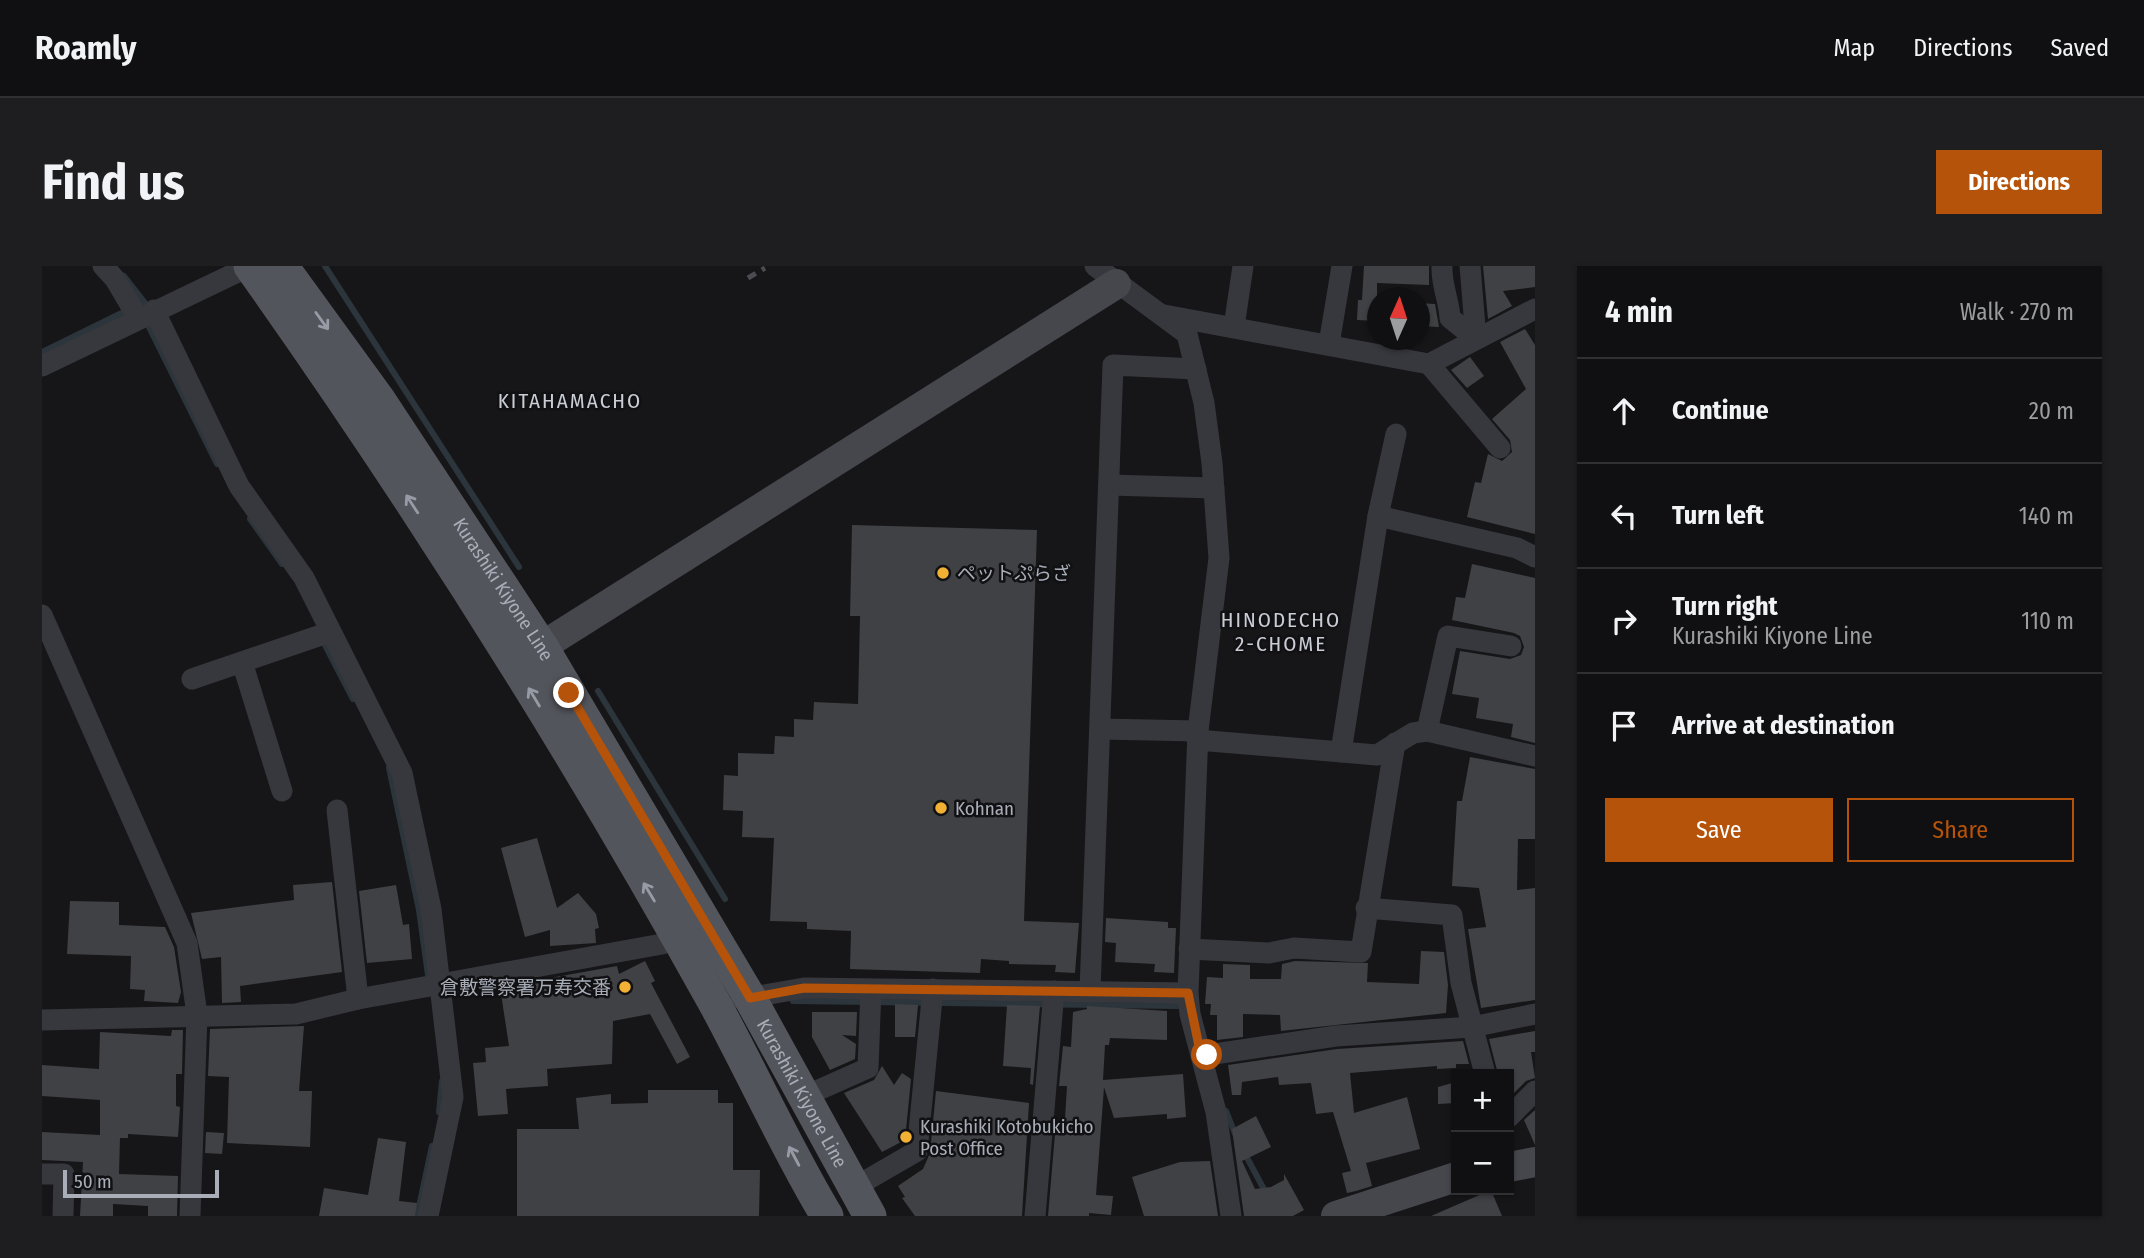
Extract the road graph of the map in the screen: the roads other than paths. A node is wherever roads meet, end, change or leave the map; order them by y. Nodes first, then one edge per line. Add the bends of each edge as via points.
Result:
1 (103, 266) edge
2 (1243, 266) edge
3 (1342, 266) edge
4 (1442, 266) edge
5 (1470, 266) edge
6 (262, 268) edge
7 (1104, 272) edge
8 (1535, 309) edge
9 (139, 311) junction
10 (1159, 314) junction
11 (1234, 327) junction
12 (1476, 340) junction
13 (1329, 344) junction
14 (1429, 364) junction
15 (42, 366) edge
16 (1196, 369) junction
17 (1396, 434) dead end
18 (1500, 447) dead end
19 (1109, 485) junction
20 (1214, 488) junction
21 (1378, 516) junction
22 (1535, 558) edge
23 (42, 615) edge
24 (330, 632) junction
25 (1511, 646) dead end
26 (542, 647) junction
27 (242, 662) junction
28 (514, 664) junction
29 (192, 679) dead end
30 (1100, 729) junction
31 (1427, 731) junction
32 (1198, 736) junction
33 (1395, 743) junction
34 (1341, 752) junction
35 (1535, 756) edge
36 (282, 791) dead end
37 (337, 810) dead end
38 (1366, 908) junction
39 (673, 933) junction
40 (1189, 949) junction
41 (440, 984) junction
42 (1090, 991) junction
43 (1188, 993) junction
44 (750, 998) junction
45 (871, 998) junction
46 (358, 999) junction
47 (932, 999) junction
48 (1053, 1000) junction
49 (715, 1004) junction
50 (1535, 1014) edge
51 (197, 1015) junction
52 (42, 1020) edge
53 (1472, 1027) junction
54 (1208, 1055) junction
55 (1484, 1069) edge
56 (1535, 1091) edge
57 (805, 1096) junction
58 (1514, 1112) edge
59 (1535, 1162) edge
60 (1514, 1166) edge
61 (42, 1174) edge
62 (1451, 1179) edge
63 (855, 1187) junction
64 (63, 1216) edge
65 (190, 1216) edge
66 (428, 1216) edge
67 (827, 1216) edge
68 (870, 1216) edge
69 (1035, 1216) edge
70 (1231, 1216) edge
71 (1336, 1216) edge

1 - 9 street
2 - 11 street
3 - 13 street
4 - 12 street via 1441,286 1450,318
5 - 12 street
6 - 9 street
6 -> 26 main road, Kurashiki Kiyone Line via 380,401
28 -> 6 main road, Kurashiki Kiyone Line
7 - 10 street
7 - 26 street
8 - 12 street
9 - 15 street
9 - 24 street via 239,485 304,578
10 - 11 street
10 - 16 street via 1187,334
11 - 13 street
12 - 14 street
13 - 14 street
14 - 18 street
16 - 19 street via 1113,365
16 - 20 street
17 - 21 street
19 - 20 street
19 - 30 street
20 - 32 street via 1219,558
21 - 22 street via 1517,548
21 - 34 street
23 - 51 street via 180,922
24 - 27 street
24 - 41 street via 402,774 431,909
25 - 31 street via 1448,636
26 - 28 street
26 - 44 main road, Kurashiki Kiyone Line
27 - 29 street
27 - 36 street
39 -> 28 main road, Kurashiki Kiyone Line
30 - 32 street
30 - 42 street
31 - 33 street
31 - 35 street
32 - 34 street
32 - 40 street
33 - 34 street via 1377,755
33 - 38 street
37 - 46 street
38 - 40 street via 1361,952
38 - 53 street via 1452,915
39 - 41 street via 662,944
39 - 49 main road, Kurashiki Kiyone Line
40 - 43 street
41 - 46 street
41 - 66 street via 453,1097
42 - 43 street
42 - 48 street
43 - 54 street
44 - 45 street via 804,988
44 - 49 street
44 - 57 main road, Kurashiki Kiyone Line
45 - 47 street
45 - 57 street via 868,1068
46 - 51 street via 296,1014
47 - 48 street
47 - 63 street via 917,1152
48 - 69 street
67 -> 49 main road, Kurashiki Kiyone Line
50 - 53 street
51 - 52 street
51 - 65 street
53 - 54 street via 1336,1036
53 - 55 street
54 - 70 street
56 - 58 street
57 - 63 main road, Kurashiki Kiyone Line
59 - 60 street
61 - 64 street via 64,1174
62 - 71 street
63 - 68 main road, Kurashiki Kiyone Line

